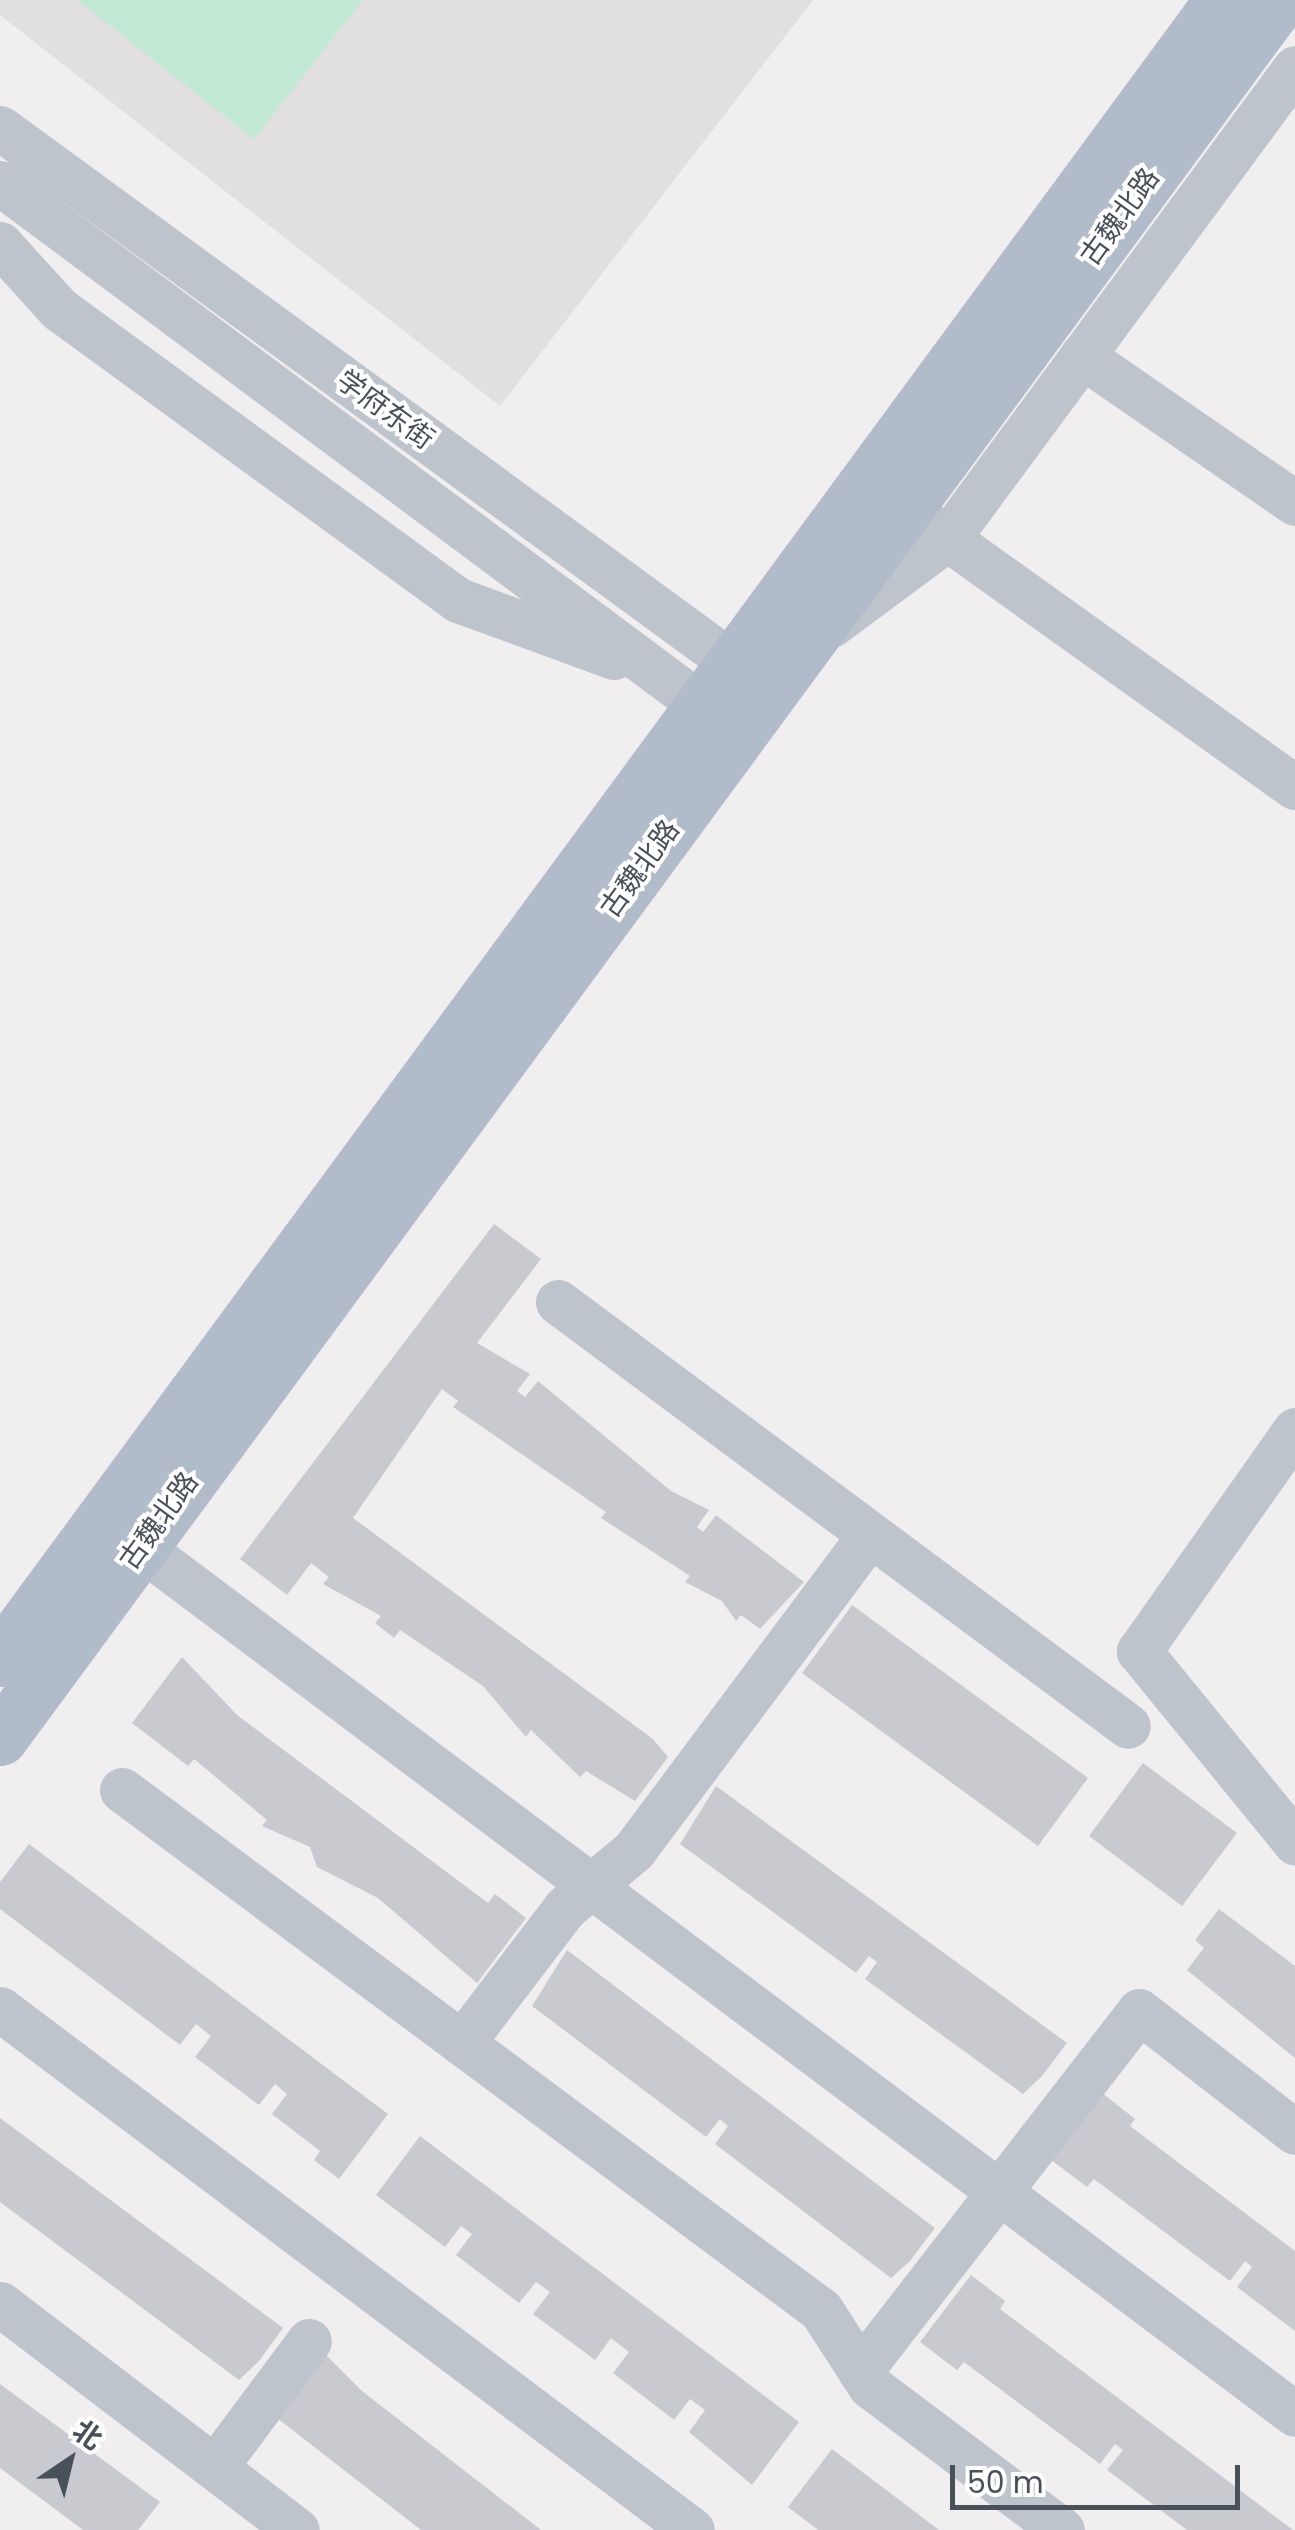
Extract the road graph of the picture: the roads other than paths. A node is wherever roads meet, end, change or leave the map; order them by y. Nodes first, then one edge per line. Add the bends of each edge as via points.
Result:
1 (1222, 0) edge
2 (1280, 0) edge
3 (1295, 68) edge
4 (0, 128) edge
5 (0, 182) edge
6 (0, 244) edge
7 (1082, 356) junction
8 (1295, 503) edge
9 (927, 523) junction
10 (658, 673) junction
11 (736, 699) junction
12 (1295, 787) edge
13 (558, 1302) dead end
14 (1295, 1430) edge
15 (1282, 1477) edge
16 (870, 1534) junction
17 (140, 1548) junction
18 (0, 1659) edge
19 (1128, 1726) dead end
20 (0, 1738) edge
21 (122, 1790) dead end
22 (1295, 1842) edge
23 (592, 1886) junction
24 (0, 2009) edge
25 (462, 2043) junction
26 (1295, 2132) edge
27 (999, 2192) junction
28 (0, 2304) edge
29 (309, 2342) dead end
30 (860, 2371) junction
31 (1295, 2414) edge
32 (215, 2467) junction
33 (298, 2530) edge
34 (692, 2530) edge
35 (1062, 2530) edge

1 - 11 main road, 古魏北路
2 - 9 main road, 古魏北路
3 - 7 street
4 - 11 street, 学府东街
5 - 10 street, 学府东街
6 - 10 street via 60,309 458,600
7 - 8 street
7 - 9 street
9 - 11 main road, 古魏北路 via 806,644
9 - 12 street
10 - 11 street, 学府东街
11 - 17 main road, 古魏北路
11 - 18 main road, 古魏北路
13 - 16 street
14 - 15 street
15 - 22 street via 1139,1651
16 - 19 street
16 - 23 street via 634,1850
17 - 20 main road, 古魏北路
17 - 23 street
21 - 25 street
23 - 25 street
23 - 27 street
24 - 34 street
25 - 30 street via 821,2310
26 - 27 street via 1138,2011
27 - 30 street
27 - 31 street
28 - 32 street
29 - 32 street
30 - 35 street
32 - 33 street

